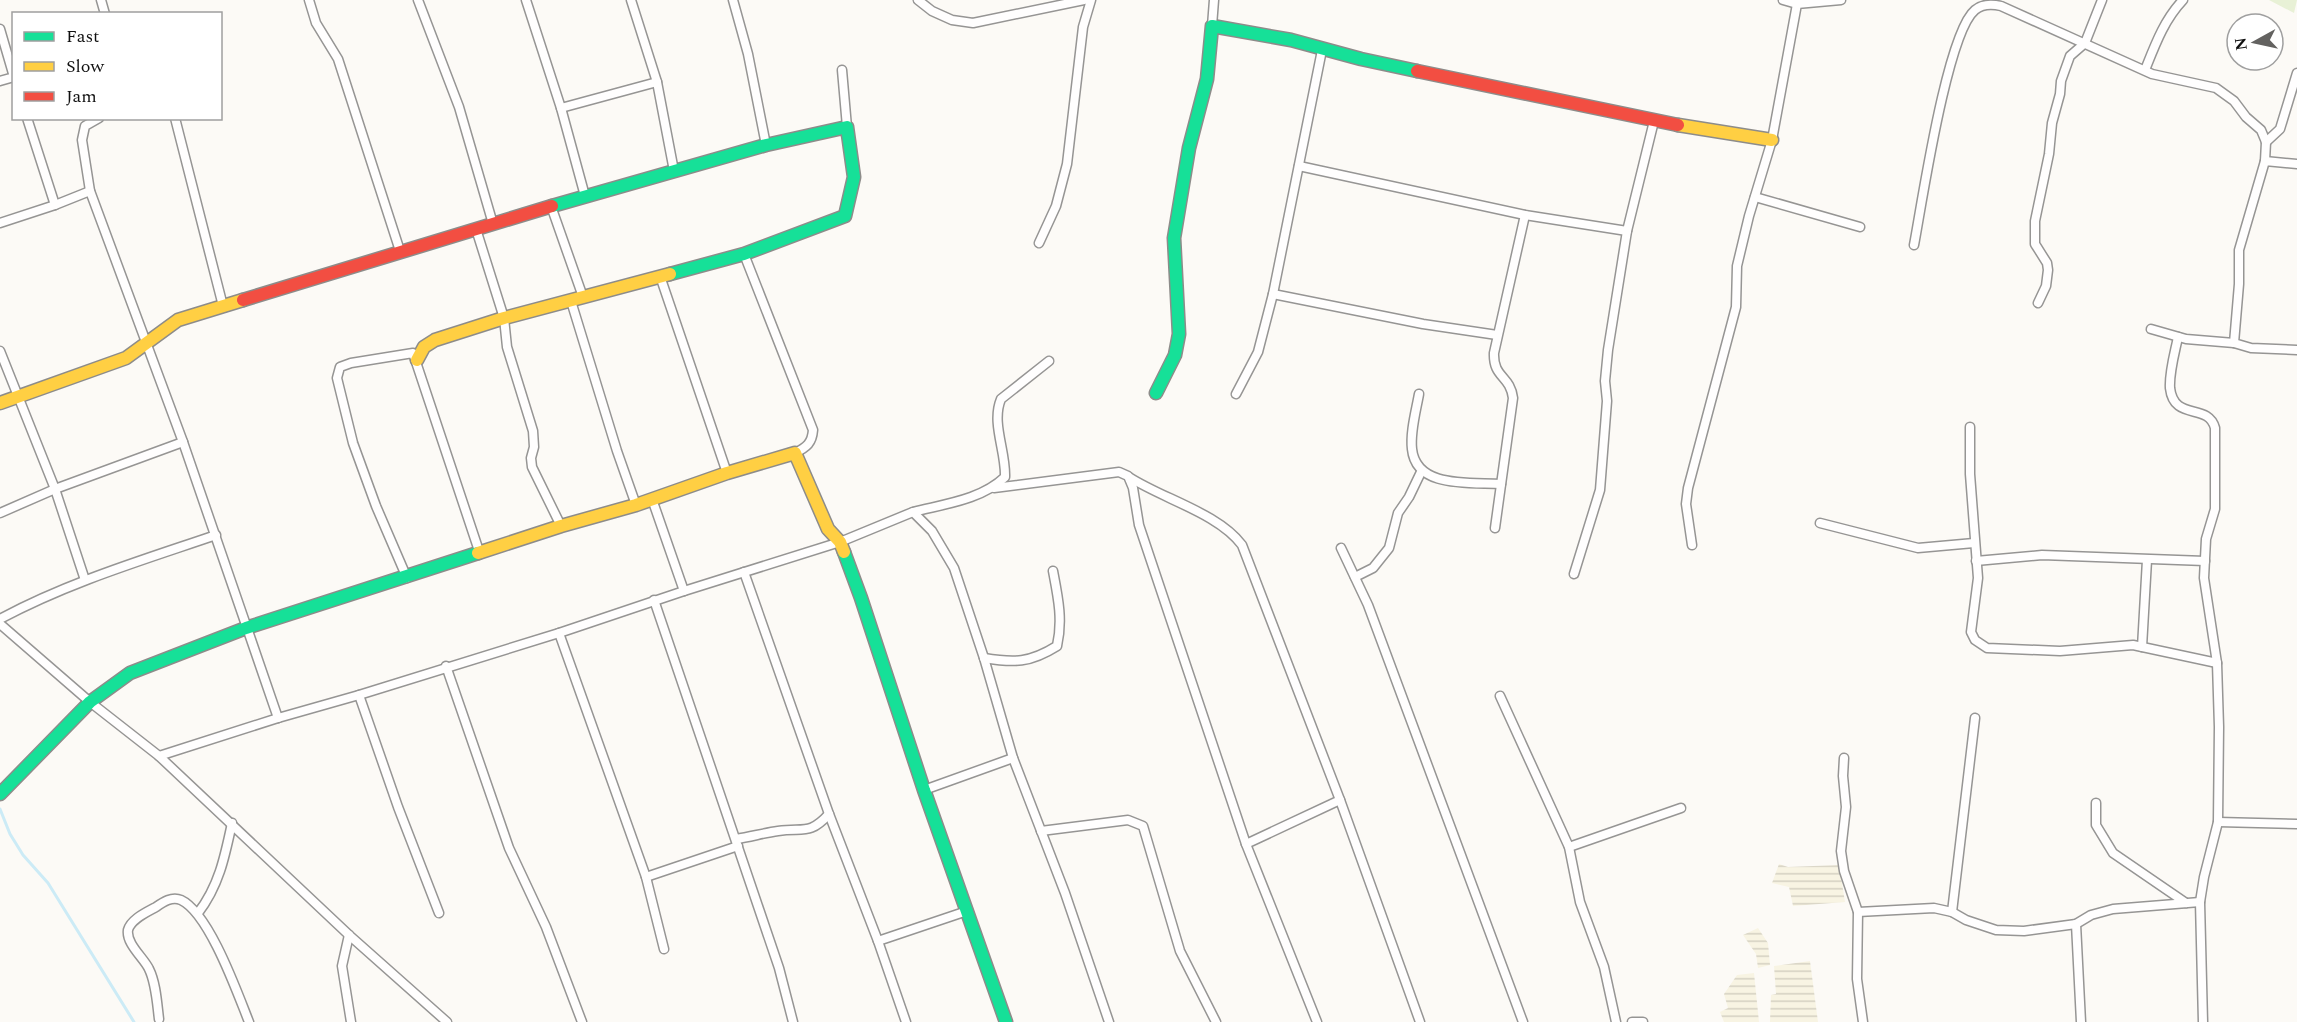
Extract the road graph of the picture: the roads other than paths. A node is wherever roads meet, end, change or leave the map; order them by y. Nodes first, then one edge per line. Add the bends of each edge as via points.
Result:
1 (309, 0) edge
2 (418, 0) edge
3 (526, 0) edge
4 (631, 0) edge
5 (733, 0) edge
6 (918, 0) edge
7 (1084, 0) edge
8 (1091, 0) edge
9 (1214, 0) edge
10 (1783, 0) edge
11 (1841, 0) edge
12 (2102, 0) edge
13 (2183, 0) edge
14 (1797, 4) junction
15 (1978, 4) edge
16 (1212, 26) junction
17 (0, 28) edge
18 (2085, 43) junction
19 (1322, 50) junction
20 (12, 70) edge
21 (842, 70) dead end
22 (2145, 70) junction
23 (2297, 73) edge
24 (657, 82) junction
25 (561, 108) junction
26 (28, 120) edge
27 (96, 120) edge
28 (176, 120) edge
29 (1654, 122) junction
30 (847, 127) junction
31 (1772, 140) junction
32 (2266, 142) junction
33 (766, 145) junction
34 (2265, 160) junction
35 (2297, 164) edge
36 (1299, 166) junction
37 (674, 171) junction
38 (90, 191) junction
39 (585, 196) junction
40 (1755, 197) junction
41 (56, 205) junction
42 (551, 206) junction
43 (1525, 215) junction
44 (0, 223) edge
45 (493, 224) junction
46 (1860, 227) dead end
47 (477, 230) junction
48 (1627, 231) junction
49 (1039, 243) dead end
50 (1914, 245) dead end
51 (400, 251) junction
52 (744, 254) junction
53 (660, 276) junction
54 (1273, 294) junction
55 (583, 297) junction
56 (571, 301) junction
57 (2038, 303) dead end
58 (223, 306) junction
59 (504, 318) junction
60 (2151, 329) dead end
61 (1497, 335) junction
62 (2178, 337) junction
63 (147, 342) junction
64 (2234, 343) junction
65 (2297, 350) edge
66 (0, 351) edge
67 (417, 360) junction
68 (1049, 361) dead end
69 (1156, 393) dead end
70 (1236, 394) dead end
71 (1419, 394) dead end
72 (17, 396) junction
73 (0, 403) edge
74 (1970, 428) dead end
75 (183, 442) junction
76 (795, 453) junction
77 (1421, 472) junction
78 (727, 473) junction
79 (1128, 477) junction
80 (1501, 484) junction
81 (994, 488) junction
82 (55, 489) junction
83 (652, 499) junction
84 (636, 505) junction
85 (913, 512) junction
86 (0, 513) edge
87 (1820, 523) dead end
88 (561, 526) junction
89 (1495, 528) dead end
90 (216, 535) junction
91 (840, 542) junction
92 (1974, 543) junction
93 (1692, 545) dead end
94 (1341, 548) dead end
95 (480, 554) junction
96 (2147, 560) junction
97 (1976, 561) junction
98 (2205, 561) junction
99 (1053, 571) dead end
100 (744, 572) junction
101 (1574, 574) dead end
102 (1355, 577) junction
103 (407, 578) junction
104 (85, 580) junction
105 (684, 591) junction
106 (654, 600) junction
107 (0, 619) edge
108 (0, 624) edge
109 (246, 628) junction
110 (559, 633) junction
111 (2142, 647) junction
112 (984, 658) junction
113 (2217, 663) junction
114 (446, 666) junction
115 (359, 695) junction
116 (1500, 696) dead end
117 (90, 702) junction
118 (278, 718) junction
119 (1975, 718) dead end
120 (159, 756) junction
121 (1013, 758) junction
122 (1844, 758) dead end
123 (924, 790) junction
124 (0, 794) edge
125 (1340, 800) junction
126 (2096, 803) dead end
127 (1681, 808) dead end
128 (829, 814) junction
129 (2218, 822) junction
130 (232, 823) junction
131 (2297, 824) edge
132 (1041, 831) junction
133 (737, 843) junction
134 (1246, 843) junction
135 (1569, 847) junction
136 (646, 877) junction
137 (2200, 902) junction
138 (2186, 904) junction
139 (967, 911) junction
140 (439, 912) dead end
141 (1858, 912) junction
142 (1952, 912) junction
143 (198, 913) junction
144 (2076, 924) junction
145 (349, 935) junction
146 (878, 941) junction
147 (664, 949) dead end
148 (159, 1019) dead end
149 (249, 1022) edge
150 (351, 1022) edge
151 (447, 1022) edge
152 (582, 1022) edge
153 (794, 1022) edge
154 (906, 1022) edge
155 (1006, 1022) edge
156 (1109, 1022) edge
157 (1216, 1022) edge
158 (1317, 1022) edge
159 (1420, 1022) edge
160 (1523, 1022) edge
161 (1616, 1022) edge
162 (1632, 1022) edge
163 (1643, 1022) edge
164 (1863, 1022) edge
165 (2081, 1022) edge
166 (2203, 1022) edge

1 - 51 street via 316,23 338,58
2 - 45 street via 459,107
3 - 25 street
4 - 24 street
5 - 33 street
6 - 7 street via 952,20 973,23
8 - 49 street via 1083,27 1067,164 1056,206
9 - 16 street
10 - 14 street
11 - 14 street
12 - 18 street
13 - 22 street via 2172,12
14 - 31 street
15 - 18 street via 2001,6
15 - 50 street via 1962,30 1946,78
16 - 19 street via 1291,40
16 - 69 street via 1207,79 1189,148 1174,238 1179,334 1175,355
17 - 20 street
18 - 22 street
18 - 57 street via 2070,56 2063,72 2052,123 2035,221 2035,244 2048,270
19 - 29 street
19 - 36 street
21 - 30 street
22 - 32 street via 2216,88 2234,101
23 - 32 street via 2284,120
24 - 25 street
24 - 37 street
25 - 39 street
26 - 41 street
27 - 38 street via 86,126 82,140
28 - 58 street
29 - 31 street
29 - 48 street
30 - 33 street
30 - 52 street via 855,177 845,216
31 - 40 street
32 - 34 street
33 - 37 street
34 - 35 street
34 - 64 street via 2239,250
36 - 43 street
36 - 54 street
37 - 39 street
38 - 41 street
38 - 63 street
39 - 42 street
40 - 46 street
40 - 93 street via 1737,266 1736,307 1688,488 1686,504
41 - 44 street
42 - 45 street
42 - 55 street
43 - 48 street
43 - 61 street
45 - 47 street
47 - 51 street
47 - 59 street
48 - 101 street via 1605,381 1600,490
51 - 58 street
52 - 53 street
52 - 76 street via 813,430 812,441
53 - 55 street
53 - 78 street
54 - 61 street
54 - 70 street via 1258,352
55 - 56 street
56 - 59 street
56 - 84 street
58 - 63 street via 178,320
59 - 67 street via 435,340 424,347
59 - 88 street via 507,347 533,431 532,468
60 - 62 street
61 - 80 street via 1494,364 1512,387 1513,398
62 - 64 street
62 - 98 street via 2170,387 2173,400 2177,406 2206,416 2215,428 2215,508 2206,539
63 - 72 street via 126,358
63 - 75 street
64 - 65 street via 2251,348
66 - 72 street
67 - 95 street
67 - 103 street via 414,353 351,363 340,367 337,378 353,443
68 - 81 street via 1001,399 997,417 1005,477
71 - 77 street via 1412,447 1414,462
72 - 73 street
72 - 82 street
74 - 92 street
75 - 82 street
75 - 90 street
76 - 78 street
76 - 91 street via 828,529
77 - 80 street via 1440,480
77 - 102 street via 1398,513 1389,548 1374,568
78 - 83 street
79 - 81 street via 1119,472
79 - 125 street via 1215,523 1242,545
79 - 134 street via 1139,525
80 - 89 street
81 - 85 street
82 - 86 street
82 - 104 street
83 - 84 street
83 - 105 street
84 - 88 street
85 - 91 street
85 - 112 street via 932,531 954,568
87 - 92 street via 1918,548
88 - 95 street
90 - 104 street
90 - 109 street
91 - 100 street
91 - 123 street
92 - 97 street
94 - 102 street
95 - 103 street
96 - 97 street via 2042,555
96 - 98 street
96 - 111 street
97 - 111 street via 1977,596 1971,632 1981,645 2061,651
98 - 113 street via 2205,593
99 - 112 street via 1061,610 1057,646 1026,661
100 - 105 street
100 - 128 street
102 - 160 street
103 - 109 street
104 - 107 street
105 - 106 street
106 - 110 street
106 - 133 street
108 - 117 street
109 - 117 street via 130,673
109 - 118 street
110 - 114 street
110 - 136 street
111 - 113 street
112 - 121 street
113 - 129 street
114 - 115 street
114 - 152 street via 509,849 546,927
115 - 118 street
115 - 140 street
116 - 135 street
117 - 120 street
117 - 124 street
118 - 120 street
119 - 142 street
120 - 130 street
121 - 123 street
121 - 132 street
122 - 141 street via 1846,807 1841,851
123 - 139 street
125 - 134 street
125 - 159 street
126 - 138 street via 2096,825 2113,853
127 - 135 street
128 - 133 street via 819,825 805,831 778,831
128 - 146 street
129 - 131 street
129 - 137 street
130 - 143 street via 222,868
130 - 145 street
132 - 156 street
132 - 157 street via 1128,820 1143,826 1180,951
133 - 136 street
133 - 153 street
134 - 158 street
135 - 161 street via 1580,902 1604,967
136 - 147 street
137 - 138 street
137 - 166 street
138 - 144 street via 2113,909
139 - 146 street
139 - 155 street
141 - 142 street via 1935,908
141 - 164 street via 1857,979
142 - 144 street via 1996,930 2024,931
143 - 148 street via 174,898 133,921 128,929 134,947 150,969
143 - 149 street
144 - 165 street
145 - 150 street via 342,966
145 - 151 street
146 - 154 street
162 - 163 street

